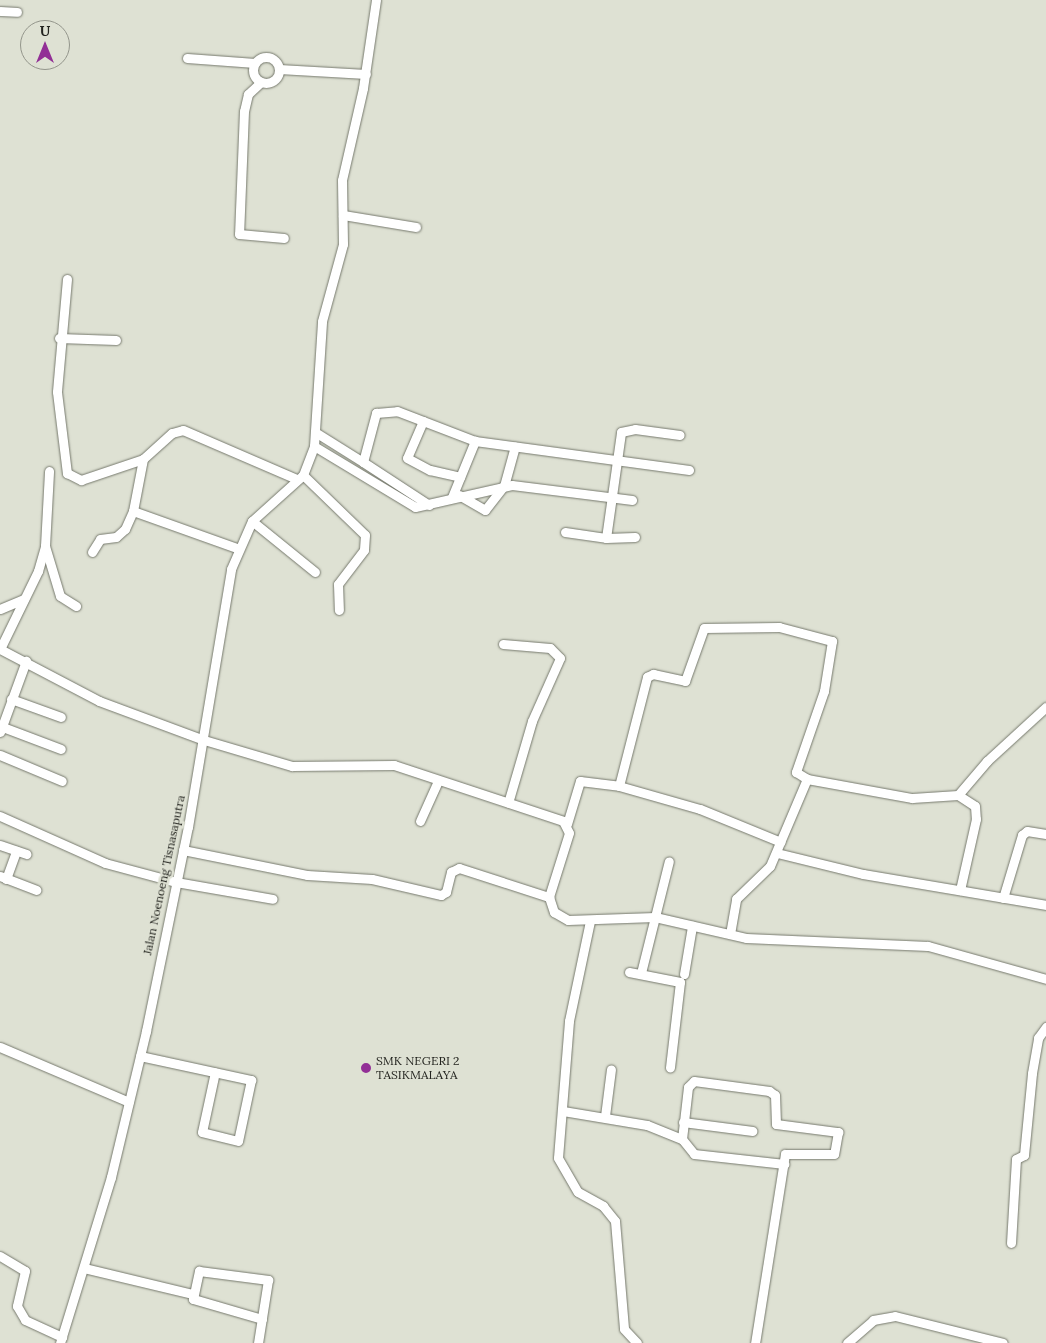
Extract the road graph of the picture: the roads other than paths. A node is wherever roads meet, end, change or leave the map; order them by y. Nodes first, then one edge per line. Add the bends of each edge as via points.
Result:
1 (376, 0) edge
2 (0, 11) edge
3 (17, 12) dead end
4 (187, 58) dead end
5 (255, 63) junction
6 (279, 69) junction
7 (366, 74) junction
8 (261, 82) junction
9 (342, 215) junction
10 (416, 227) dead end
11 (284, 238) dead end
12 (67, 280) dead end
13 (59, 338) junction
14 (116, 340) dead end
15 (423, 421) junction
16 (315, 432) junction
17 (680, 435) dead end
18 (475, 441) junction
19 (314, 446) junction
20 (514, 446) junction
21 (143, 459) junction
22 (616, 460) junction
23 (363, 462) junction
24 (689, 470) dead end
25 (48, 471) dead end
26 (378, 471) junction
27 (300, 477) junction
28 (460, 477) junction
29 (371, 483) junction
30 (397, 484) junction
31 (504, 486) junction
32 (391, 494) junction
33 (456, 496) junction
34 (612, 498) junction
35 (632, 500) dead end
36 (429, 505) junction
37 (133, 512) junction
38 (252, 521) junction
39 (565, 532) dead end
40 (635, 537) dead end
41 (606, 538) junction
42 (45, 546) junction
43 (238, 548) junction
44 (92, 552) dead end
45 (315, 572) dead end
46 (24, 599) junction
47 (76, 606) dead end
48 (0, 609) edge
49 (339, 610) dead end
50 (502, 644) dead end
51 (0, 649) edge
52 (26, 661) junction
53 (12, 699) junction
54 (1046, 707) edge
55 (61, 717) dead end
56 (1, 728) edge
57 (204, 740) junction
58 (60, 749) dead end
59 (0, 755) edge
60 (807, 779) junction
61 (62, 781) dead end
62 (438, 781) junction
63 (619, 786) junction
64 (958, 795) junction
65 (508, 803) junction
66 (0, 816) edge
67 (420, 821) dead end
68 (566, 824) junction
69 (1046, 834) edge
70 (781, 842) junction
71 (0, 845) edge
72 (183, 850) junction
73 (16, 851) junction
74 (777, 853) junction
75 (26, 854) dead end
76 (669, 861) dead end
77 (3, 878) edge
78 (176, 882) junction
79 (36, 890) dead end
80 (960, 890) junction
81 (549, 898) junction
82 (1003, 898) junction
83 (273, 899) dead end
84 (1046, 905) edge
85 (655, 918) junction
86 (590, 921) junction
87 (692, 926) junction
88 (730, 934) junction
89 (629, 972) dead end
90 (641, 973) junction
91 (684, 974) dead end
92 (1046, 979) edge
93 (1046, 1027) edge
94 (0, 1047) edge
95 (140, 1056) junction
96 (670, 1067) dead end
97 (611, 1069) dead end
98 (215, 1072) junction
99 (129, 1102) junction
100 (563, 1111) junction
101 (606, 1116) junction
102 (683, 1122) junction
103 (752, 1132) dead end
104 (682, 1139) junction
105 (784, 1164) junction
106 (1011, 1242) dead end
107 (0, 1256) edge
108 (84, 1268) junction
109 (192, 1294) junction
110 (262, 1319) junction
111 (61, 1340) edge
112 (258, 1343) edge
113 (637, 1343) edge
114 (755, 1343) edge
115 (847, 1343) edge
116 (1003, 1343) edge

1 - 7 street, Jalan Noenoeng Tisnasaputra
2 - 3 street
4 - 5 street
5 - 6 street via 271,58
5 - 8 street via 255,76
6 - 7 street
6 - 8 street via 274,80
7 - 9 street, Jalan Noenoeng Tisnasaputra via 342,180
8 - 11 street via 248,94 244,111 239,234
9 - 10 street
9 - 16 street, Jalan Noenoeng Tisnasaputra via 342,252 322,321
12 - 13 street
13 - 14 street
13 - 21 street via 57,392 67,473 81,480
15 - 18 street
15 - 23 street via 391,410 376,413
15 - 28 street via 407,458 430,470
16 - 19 street, Jalan Noenoeng Tisnasaputra
16 - 23 street
17 - 22 street via 626,429 619,437
18 - 20 street
18 - 28 street
19 - 27 street, Jalan Noenoeng Tisnasaputra
19 - 29 street
20 - 22 street
20 - 31 street
21 - 27 street via 172,433 184,430
21 - 37 street
22 - 24 street
22 - 34 street
23 - 26 street
25 - 42 street
26 - 29 street
26 - 30 street
27 - 38 street, Jalan Noenoeng Tisnasaputra
27 - 49 street via 365,535 364,550 338,584
28 - 33 street
29 - 32 street
30 - 32 street
30 - 36 street
31 - 33 street
31 - 33 street via 484,510
31 - 34 street
32 - 36 street via 415,507
33 - 36 street
34 - 35 street
34 - 41 street
37 - 43 street
37 - 44 street via 116,537 100,539
38 - 43 street, Jalan Noenoeng Tisnasaputra
38 - 45 street
39 - 41 street
40 - 41 street
42 - 46 street
42 - 47 street via 60,596
43 - 57 street, Jalan Noenoeng Tisnasaputra via 221,614
46 - 48 street
46 - 51 street
50 - 65 street via 550,648 560,658 532,721
51 - 52 street
52 - 53 street
52 - 57 street via 99,700
53 - 55 street
53 - 56 street
54 - 64 street via 987,761
56 - 58 street
57 - 62 street via 292,766 369,769 394,765
57 - 72 street, Jalan Noenoeng Tisnasaputra
59 - 61 street
60 - 63 street via 796,772 824,691 832,640 779,627 710,627 701,631 685,680 648,676
60 - 64 street via 912,798
60 - 70 street
62 - 65 street
62 - 67 street
63 - 68 street via 580,782
63 - 70 street via 700,809
64 - 80 street via 975,806 976,819
65 - 68 street
66 - 78 street via 105,863
68 - 81 street via 567,841
69 - 82 street via 1027,831 1022,835
70 - 74 street
71 - 73 street
72 - 78 street, Jalan Noenoeng Tisnasaputra
72 - 81 street via 307,875 372,879 441,895 446,892 451,872 459,868
73 - 75 street
73 - 77 street
74 - 80 street
74 - 88 street via 770,866 740,892
76 - 85 street
77 - 79 street
78 - 83 street
78 - 95 street, Jalan Noenoeng Tisnasaputra
80 - 82 street
81 - 86 street via 560,916
82 - 84 street
85 - 86 street
85 - 87 street
85 - 90 street
86 - 100 street via 570,1012
87 - 88 street
87 - 91 street
88 - 92 street via 928,946
89 - 90 street
90 - 96 street via 680,982
93 - 106 street via 1038,1038 1024,1155 1016,1159
94 - 99 street
95 - 98 street
95 - 99 street, Jalan Noenoeng Tisnasaputra
97 - 101 street
98 - 98 street via 202,1132 238,1141 252,1083
99 - 108 street, Jalan Noenoeng Tisnasaputra
100 - 101 street
100 - 113 street via 561,1167 578,1192 603,1206 615,1221 624,1329
101 - 104 street
102 - 103 street
102 - 104 street
102 - 105 street via 688,1087 701,1081 774,1093 778,1126 838,1132 835,1153 786,1152
104 - 105 street via 694,1154
105 - 114 street
107 - 111 street via 25,1271 17,1306 25,1320
108 - 109 street
108 - 111 street, Jalan Noenoeng Tisnasaputra
109 - 110 street via 197,1303
109 - 110 street via 202,1269 265,1278 269,1283
110 - 112 street
115 - 116 street via 873,1320 894,1316

